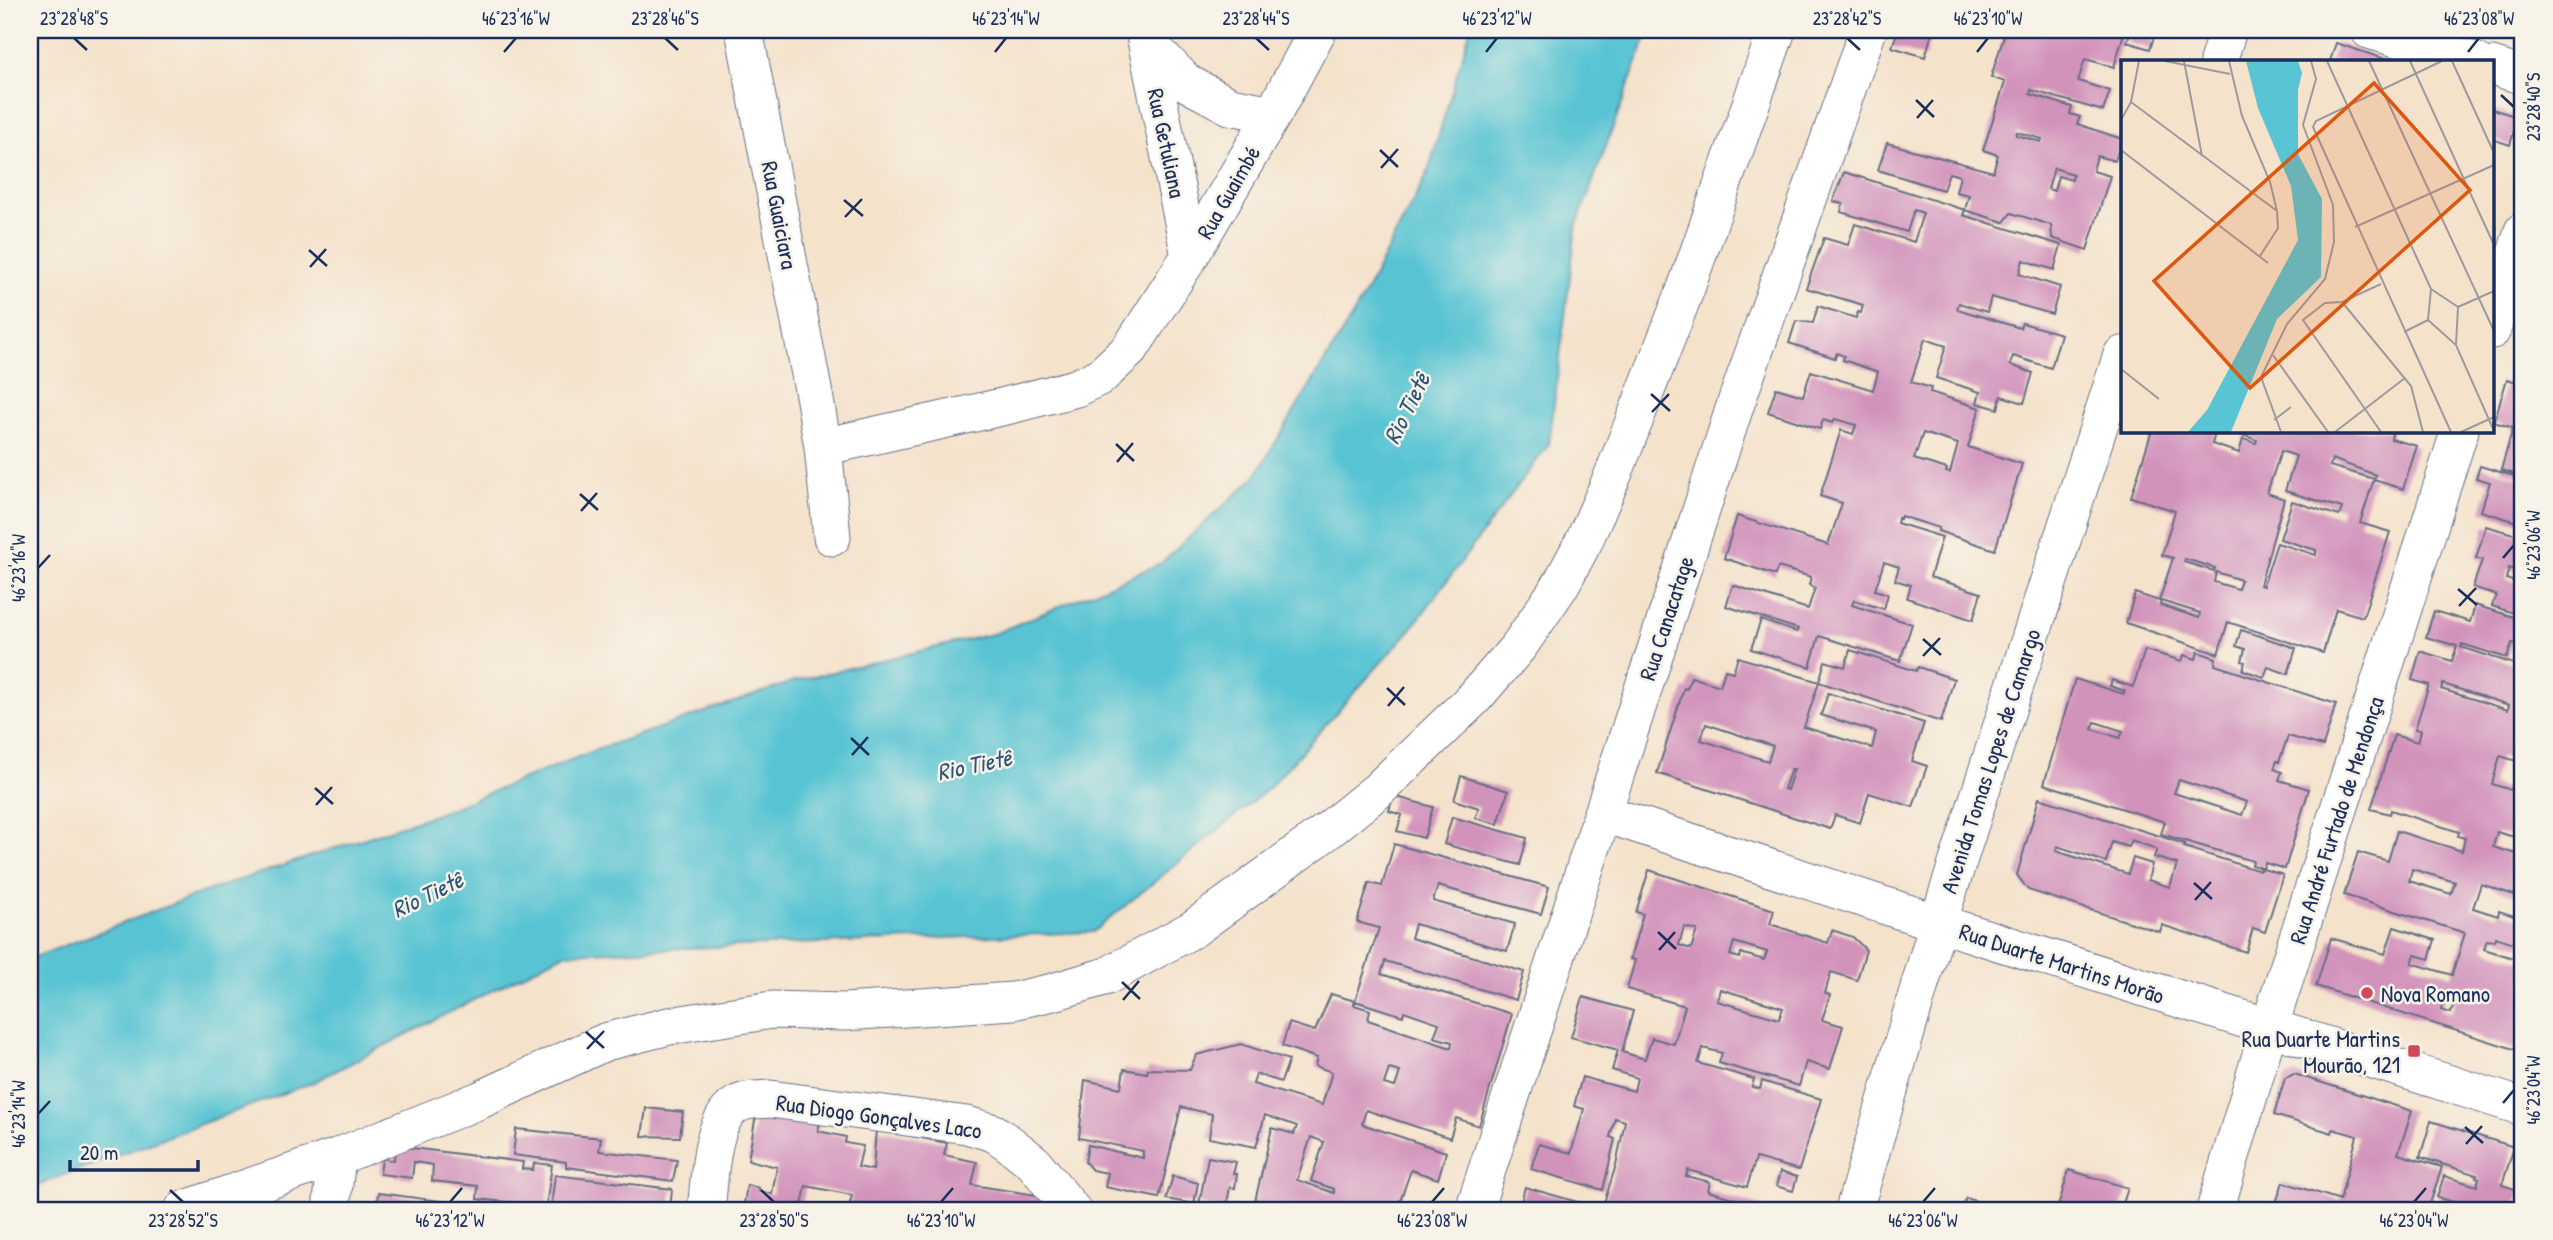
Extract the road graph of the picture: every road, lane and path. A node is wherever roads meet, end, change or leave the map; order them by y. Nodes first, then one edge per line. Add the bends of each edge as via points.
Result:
1 (744, 30) edge
2 (1318, 30) edge
3 (1777, 30) edge
4 (1868, 30) edge
5 (2228, 30) edge
6 (2368, 30) edge
7 (1145, 36) edge
8 (2218, 60) edge
9 (2472, 60) edge
10 (2494, 67) edge
11 (2523, 76) edge
12 (1273, 114) junction
13 (2523, 232) edge
14 (1191, 256) junction
15 (2494, 324) edge
16 (2121, 361) edge
17 (2459, 432) edge
18 (823, 447) junction
19 (832, 537) dead end
20 (1602, 813) junction
21 (1938, 923) junction
22 (2269, 1028) junction
23 (2523, 1107) edge
24 (337, 1157) junction
25 (183, 1210) edge
26 (331, 1210) edge
27 (706, 1210) edge
28 (1072, 1210) edge
29 (1474, 1210) edge
30 (1854, 1210) edge
31 (2215, 1210) edge

1 - 18 street, Rua Guaiciara
2 - 12 street, Rua Guaimbé
3 - 24 street via 1685,291 1613,475 1560,586 1519,646 1474,698 1377,791 1326,832 1193,929 1107,976 1013,1001 844,1012 772,1010 669,1026 605,1042 480,1100
4 - 20 street, Rua Canacatage via 1736,403
5 - 8 street
6 - 9 street
7 - 12 street via 1187,83 1230,106
7 - 14 street, Rua Getuliana
10 - 11 street
12 - 14 street, Rua Guaimbé
13 - 15 street
14 - 18 street, Rua Guaimbé via 1130,349 1101,376 1076,388 1006,406
16 - 21 street, Avenida Tomas Lopes de Camargo
17 - 22 street, Rua André Furtado de Mendonça
18 - 19 street, Rua Guaiciara
20 - 21 street, Rua Duarte Martins Morão
20 - 29 street, Rua Canacatage
21 - 22 street, Rua Duarte Martins Morão
21 - 30 street, Avenida Tomas Lopes de Camargo
22 - 23 street, Rua Duarte Martins Morão
22 - 31 street, Rua André Furtado de Mendonça
24 - 25 street
24 - 26 street
27 - 28 street, Rua Diogo Gonçalves Laco via 720,1122 738,1103 770,1099 967,1125 994,1133 1034,1163

